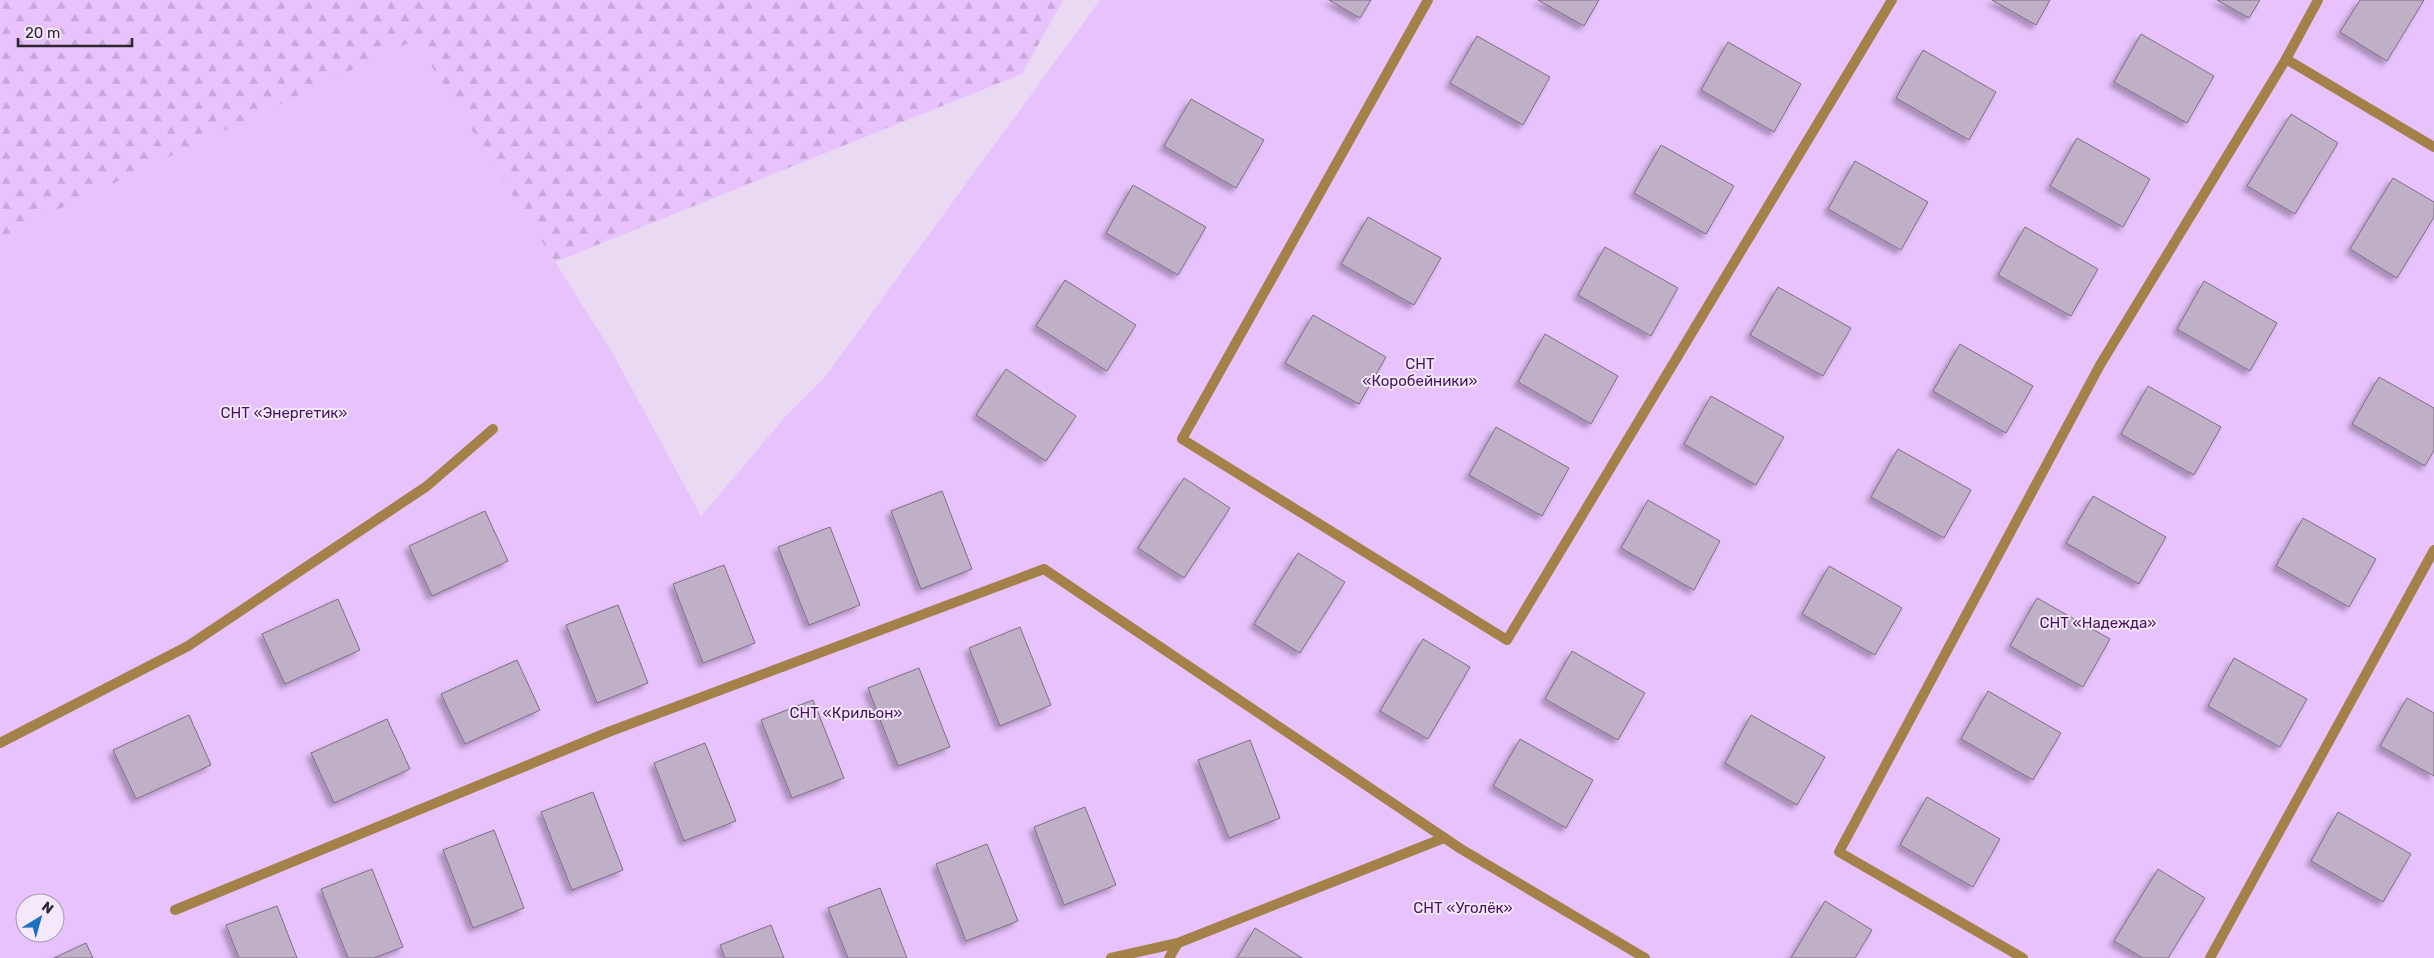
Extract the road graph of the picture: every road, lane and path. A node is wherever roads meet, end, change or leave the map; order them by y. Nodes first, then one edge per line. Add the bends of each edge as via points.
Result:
1 (1428, 0) edge
2 (1892, 0) edge
3 (2318, 0) edge
4 (2286, 59) junction
5 (2434, 147) edge
6 (492, 429) dead end
7 (2434, 550) edge
8 (0, 743) edge
9 (1444, 838) junction
10 (175, 910) dead end
11 (1178, 943) junction
12 (1111, 958) edge
13 (1169, 958) edge
14 (1646, 958) edge
15 (2023, 958) edge
16 (2210, 958) edge

1 - 2 street via 1182,439 1507,640
3 - 4 street
4 - 5 street
4 - 15 street via 2100,365 1839,852
6 - 8 street via 428,486 188,646
7 - 16 street
9 - 10 street via 1044,569 612,731
9 - 11 street
9 - 14 street
11 - 12 street
11 - 13 street

